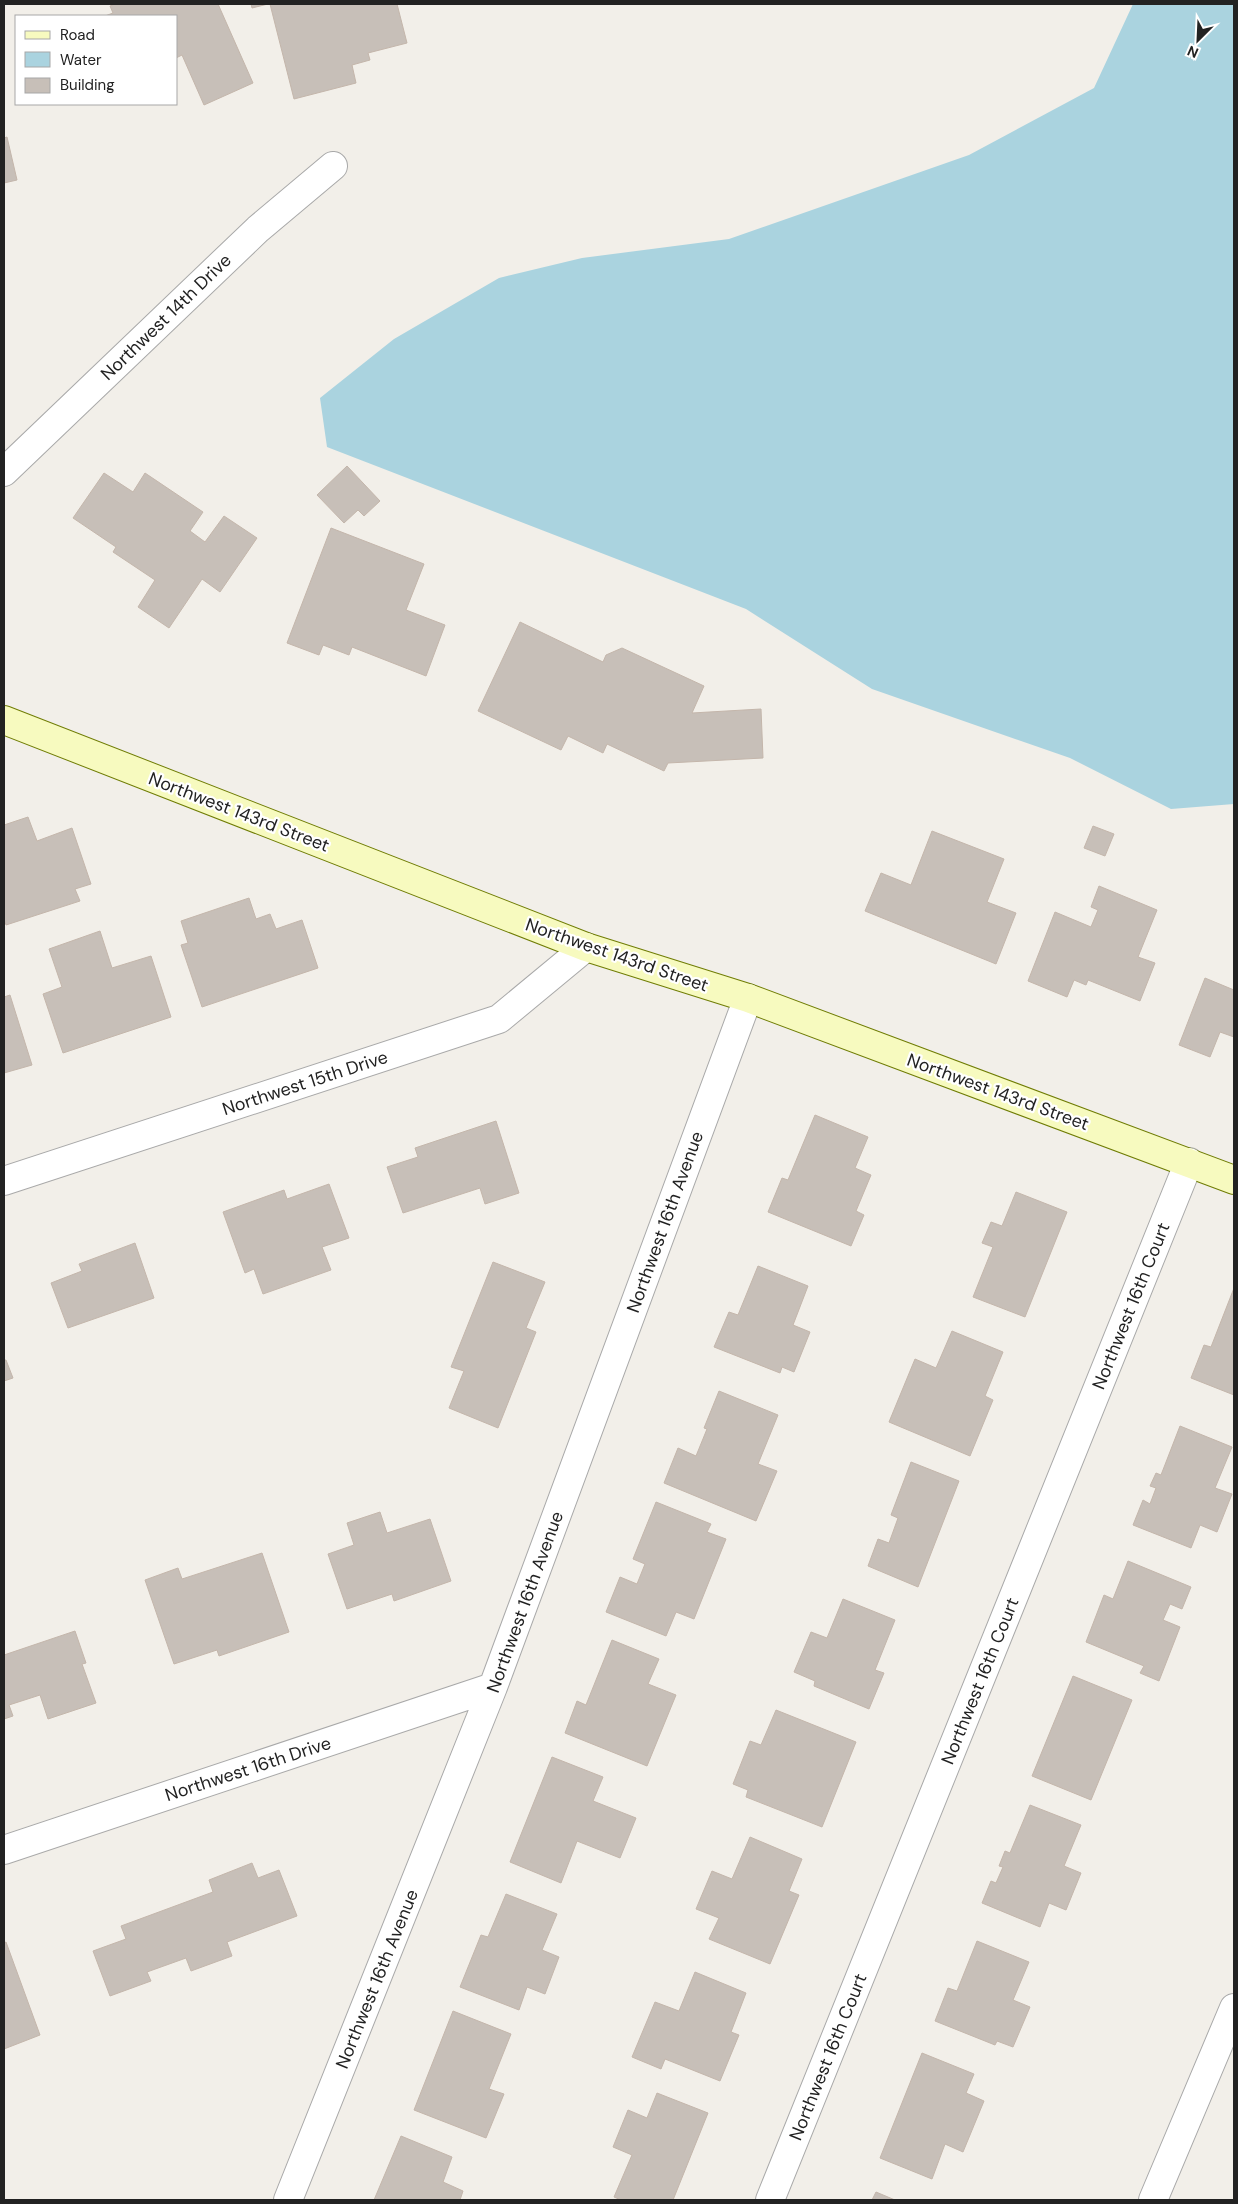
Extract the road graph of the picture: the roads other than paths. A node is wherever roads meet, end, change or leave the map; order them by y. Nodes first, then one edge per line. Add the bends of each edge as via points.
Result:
1 (333, 166) dead end
2 (4, 472) edge
3 (4, 720) edge
4 (586, 947) junction
5 (748, 998) junction
6 (1189, 1162) junction
7 (1234, 1180) edge
8 (4, 1181) edge
9 (493, 1687) junction
10 (4, 1850) edge
11 (1234, 2008) edge
12 (288, 2200) edge
13 (770, 2200) edge
14 (1153, 2200) edge

1 - 2 street, Northwest 14th Drive via 258,229
3 - 4 street, Northwest 143rd Street
4 - 5 street, Northwest 143rd Street
4 - 8 street, Northwest 15th Drive via 499,1019
5 - 6 street, Northwest 143rd Street
5 - 9 street, Northwest 16th Avenue
6 - 7 street, Northwest 143rd Street
6 - 13 street, Northwest 16th Court
9 - 10 street, Northwest 16th Drive
9 - 12 street, Northwest 16th Avenue
11 - 14 street

